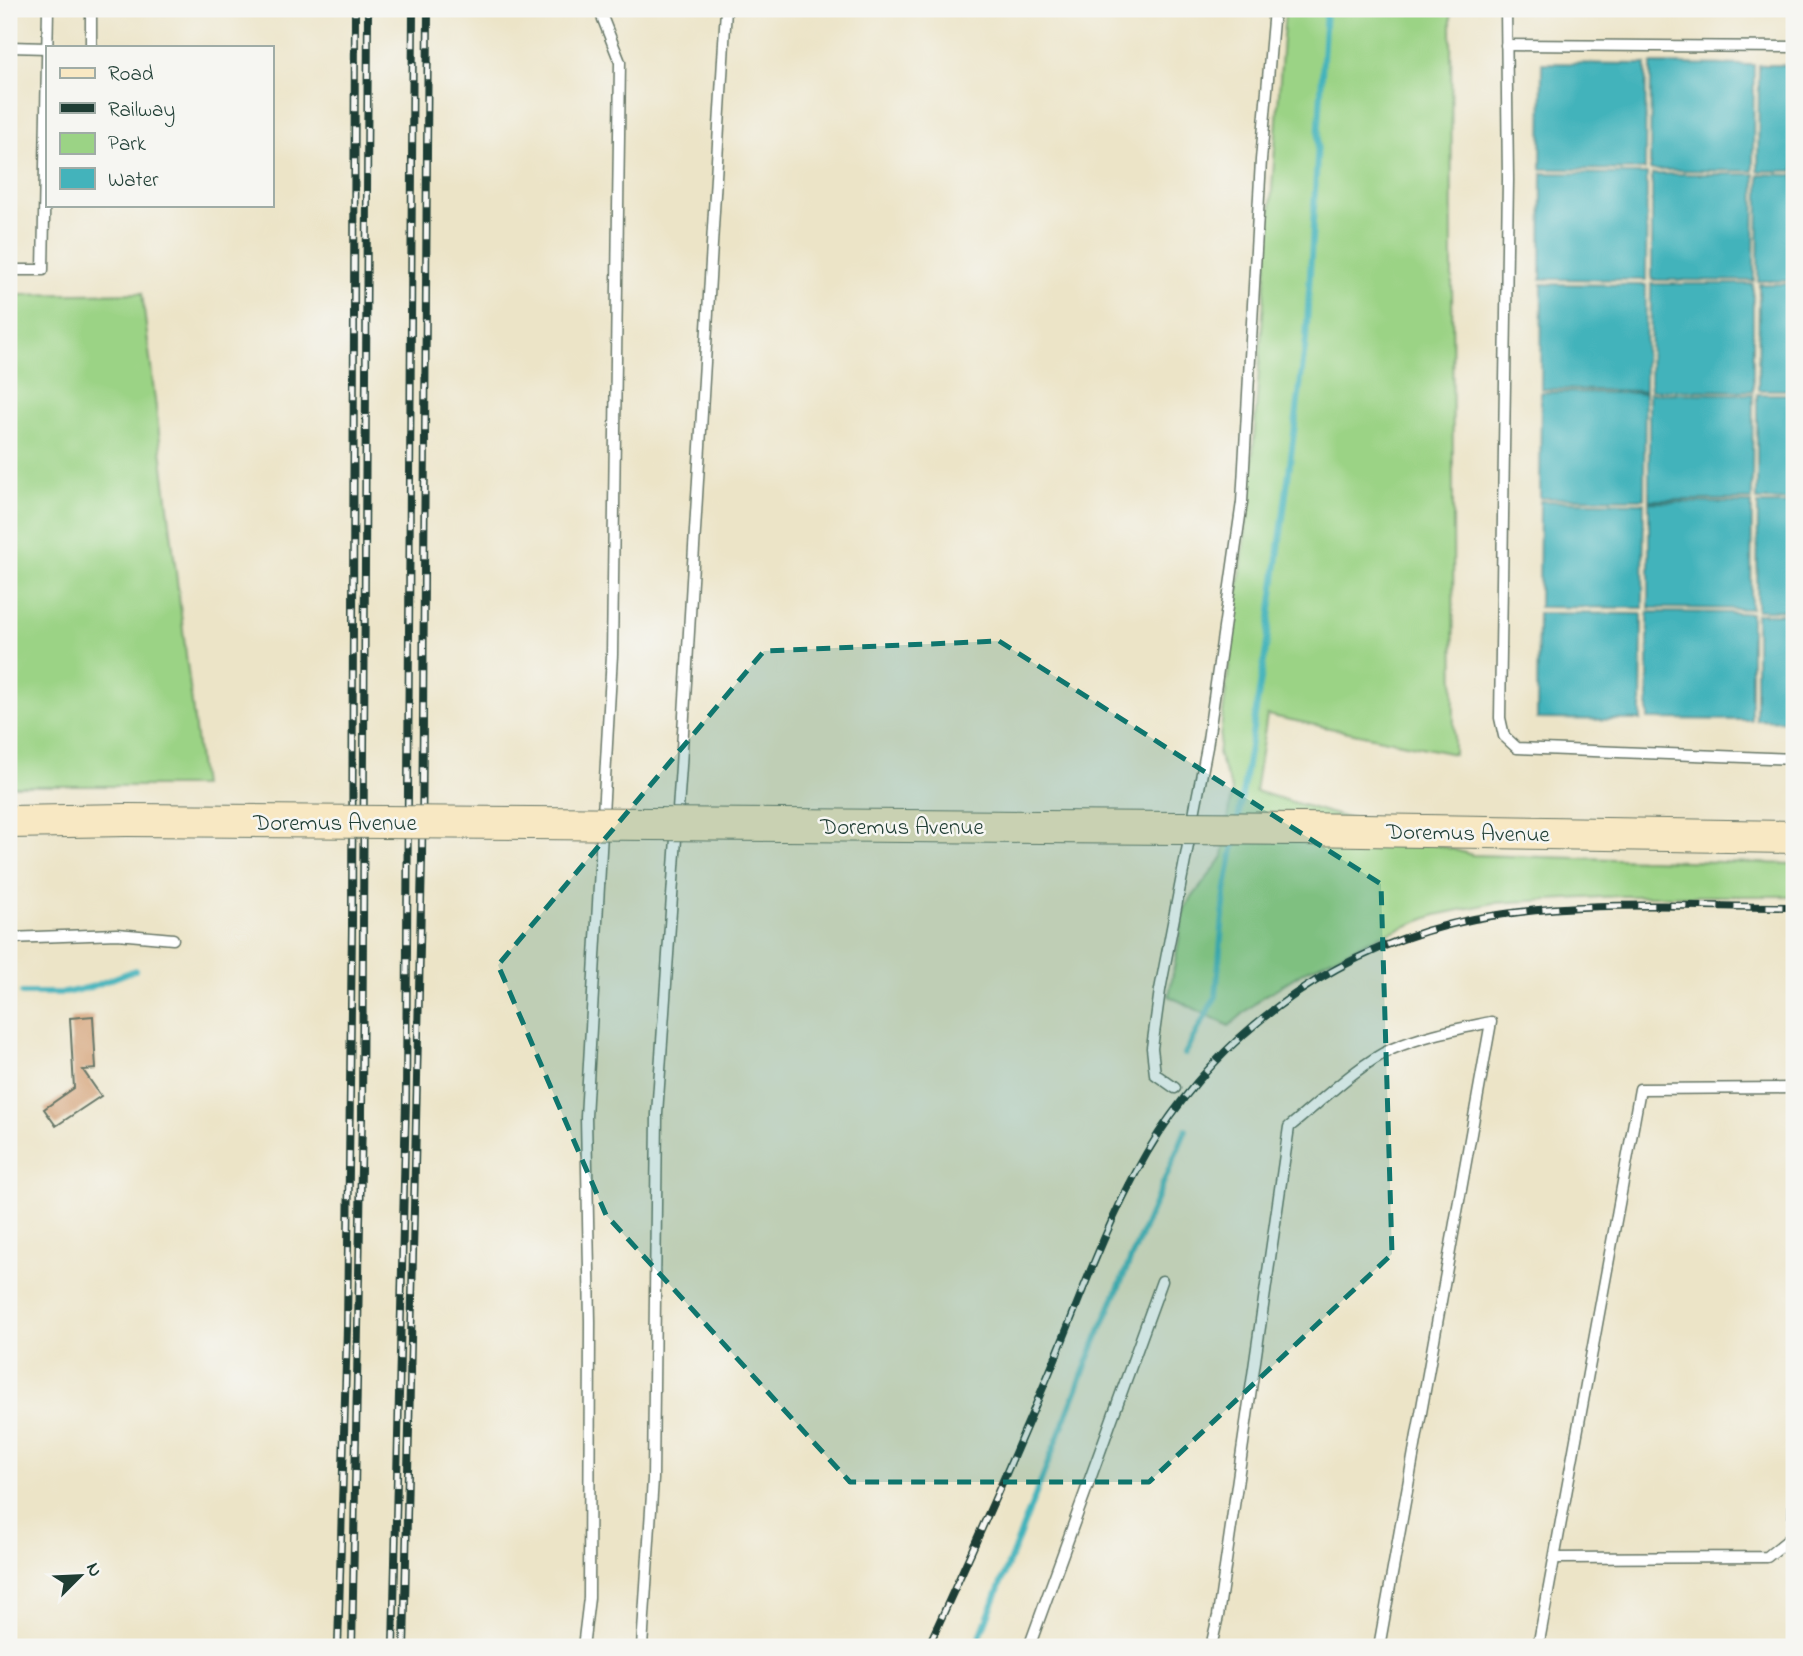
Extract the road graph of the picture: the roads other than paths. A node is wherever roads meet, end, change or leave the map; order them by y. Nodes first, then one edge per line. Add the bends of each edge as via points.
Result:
1 (48, 9) edge
2 (91, 9) edge
3 (599, 9) edge
4 (726, 9) edge
5 (1274, 9) edge
6 (1506, 9) edge
7 (1506, 45) junction
8 (47, 46) edge
9 (90, 46) edge
10 (9, 47) edge
11 (1794, 47) edge
12 (46, 48) edge
13 (46, 104) edge
14 (9, 270) edge
15 (1794, 759) edge
16 (9, 822) edge
17 (1794, 837) edge
18 (9, 938) edge
19 (173, 939) dead end
20 (1175, 1088) dead end
21 (1794, 1088) edge
22 (1162, 1281) dead end
23 (1794, 1504) edge
24 (1555, 1558) junction
25 (583, 1647) edge
26 (642, 1647) edge
27 (1029, 1647) edge
28 (1210, 1647) edge
29 (1379, 1647) edge
30 (1538, 1647) edge

1 - 8 lane
2 - 9 lane
3 - 25 lane via 620,62 620,76 612,655 586,1116 589,1584
4 - 26 lane via 657,1114 653,1479
5 - 20 lane via 1242,502 1207,747 1152,1048 1155,1074
6 - 7 lane
7 - 11 lane
7 - 15 lane via 1500,718 1504,736 1517,748
10 - 12 lane
13 - 14 lane via 43,270
16 - 17 main road, Doremus Avenue, bridge via 1300,829
18 - 19 lane via 117,934
21 - 24 lane via 1640,1089
22 - 27 lane
23 - 24 lane via 1793,1536 1767,1557
24 - 30 lane
28 - 29 lane via 1289,1127 1390,1049 1492,1022

